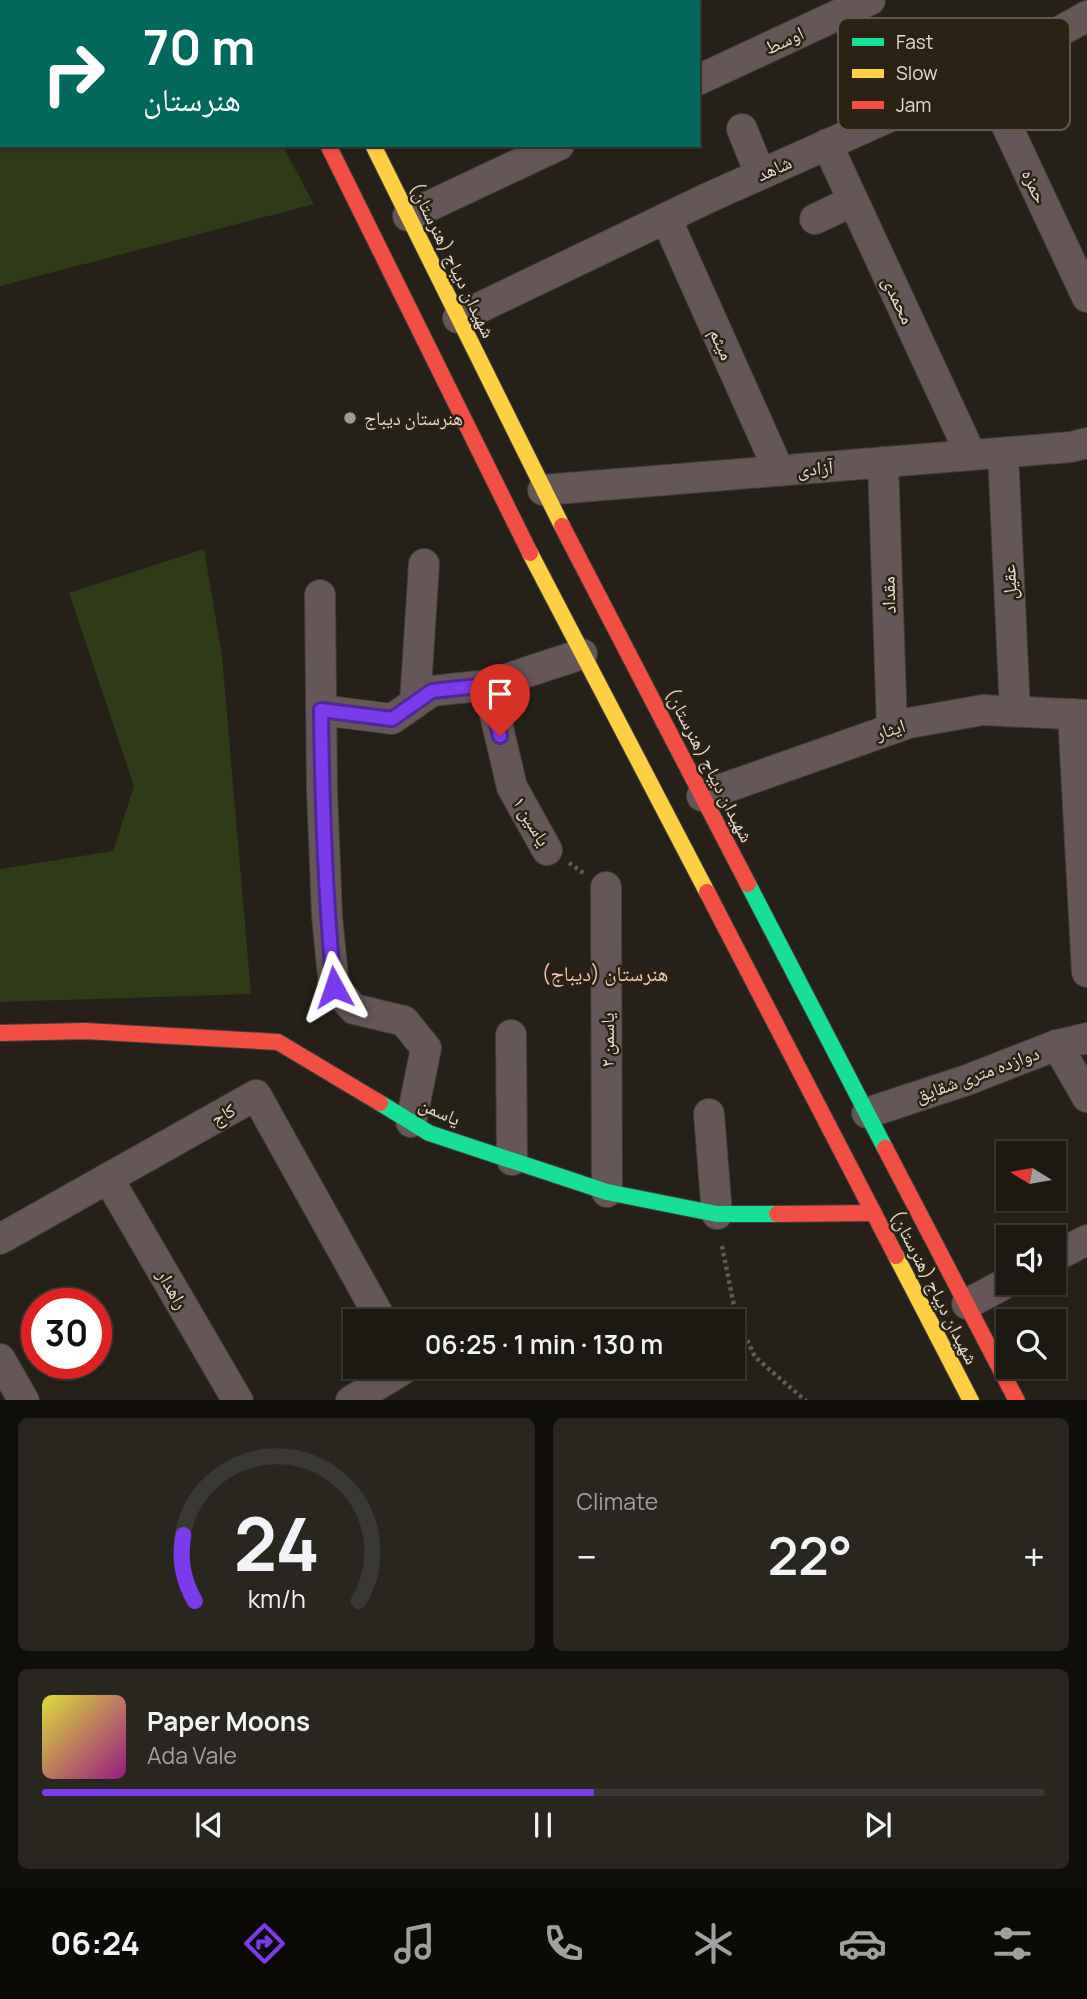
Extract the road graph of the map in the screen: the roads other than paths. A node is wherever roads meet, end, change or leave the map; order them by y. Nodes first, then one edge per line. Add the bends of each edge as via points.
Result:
1 (870, 0) edge
2 (1087, 16) edge
3 (1070, 26) edge
4 (700, 79) edge
5 (742, 129) dead end
6 (859, 130) edge
7 (1009, 130) edge
8 (827, 144) junction
9 (329, 147) edge
10 (374, 147) edge
11 (555, 147) edge
12 (760, 174) junction
13 (853, 201) junction
14 (408, 216) junction
15 (666, 218) junction
16 (815, 219) dead end
17 (1087, 297) edge
18 (458, 318) junction
19 (1087, 443) edge
20 (1003, 453) junction
21 (971, 456) junction
22 (883, 463) junction
23 (779, 471) junction
24 (525, 499) junction
25 (424, 564) dead end
26 (320, 595) dead end
27 (582, 654) junction
28 (488, 685) junction
29 (415, 704) junction
30 (321, 710) junction
31 (1015, 711) junction
32 (1080, 715) edge
33 (892, 728) junction
34 (702, 796) junction
35 (547, 850) road end
36 (606, 887) road end
37 (1087, 972) edge
38 (0, 1033) edge
39 (511, 1035) dead end
40 (1087, 1038) edge
41 (1057, 1045) junction
42 (1087, 1097) edge
43 (867, 1113) junction
44 (709, 1114) dead end
45 (411, 1122) junction
46 (512, 1160) junction
47 (108, 1178) junction
48 (607, 1192) junction
49 (873, 1213) junction
50 (717, 1214) junction
51 (0, 1239) edge
52 (1087, 1240) edge
53 (1066, 1251) edge
54 (996, 1288) edge
55 (967, 1304) junction
56 (375, 1309) edge
57 (0, 1359) edge
58 (388, 1379) edge
59 (23, 1400) edge
60 (237, 1400) edge
61 (353, 1400) edge
62 (970, 1400) edge
63 (1016, 1400) edge

1 - 4 street, اوسط
2 - 3 street, شاهد
5 - 12 street
6 - 8 street, شاهد
7 - 17 street, حمزه
8 - 12 street, شاهد
8 - 13 street, محمدی
9 - 24 main road, شهیدان دیباج (هنرستان)
10 - 14 main road, شهیدان دیباج (هنرستان)
11 - 14 street
12 - 15 street, شاهد
13 - 16 street
13 - 21 street, محمدی
14 - 18 main road, شهیدان دیباج (هنرستان)
15 - 18 street, شاهد
15 - 23 street, میثم
18 - 24 main road, شهیدان دیباج (هنرستان)
19 - 20 street, آزادی
20 - 21 street, آزادی
20 - 31 street, عقیل
21 - 22 street, آزادی
22 - 23 street, آزادی
22 - 33 street, مقداد
23 - 24 street, آزادی
24 - 27 main road, شهیدان دیباج (هنرستان)
24 - 34 main road, شهیدان دیباج (هنرستان)
25 - 29 street
26 - 30 street
27 - 28 street
27 - 49 main road, شهیدان دیباج (هنرستان)
28 - 29 street via 432,691
28 - 35 street, یاسین ۱ via 512,787
29 - 30 street via 392,719
30 - 45 street via 327,916 334,987 354,1009 404,1021 426,1048
31 - 32 street, ایثار
31 - 33 street, ایثار via 983,710
32 - 37 street
33 - 34 street, ایثار
34 - 43 main road, شهیدان دیباج (هنرستان)
36 - 48 street, یاسمن ۲
38 - 45 main road, یاسمن via 85,1031 278,1042
39 - 46 street
40 - 41 street, دوازده متری شقایق
41 - 42 street
41 - 43 street, دوازده متری شقایق
43 - 55 main road, شهیدان دیباج (هنرستان)
44 - 50 street
45 - 46 main road, یاسمن via 429,1133
46 - 48 main road, یاسمن
47 - 51 street, کاج
47 - 56 street, کاج via 256,1095
47 - 60 street, راهدار
48 - 50 main road, یاسمن
49 - 50 main road, یاسمن
49 - 62 main road, شهیدان دیباج (هنرستان)
52 - 53 street
54 - 55 street
55 - 63 main road, شهیدان دیباج (هنرستان)
57 - 59 street
58 - 61 street

